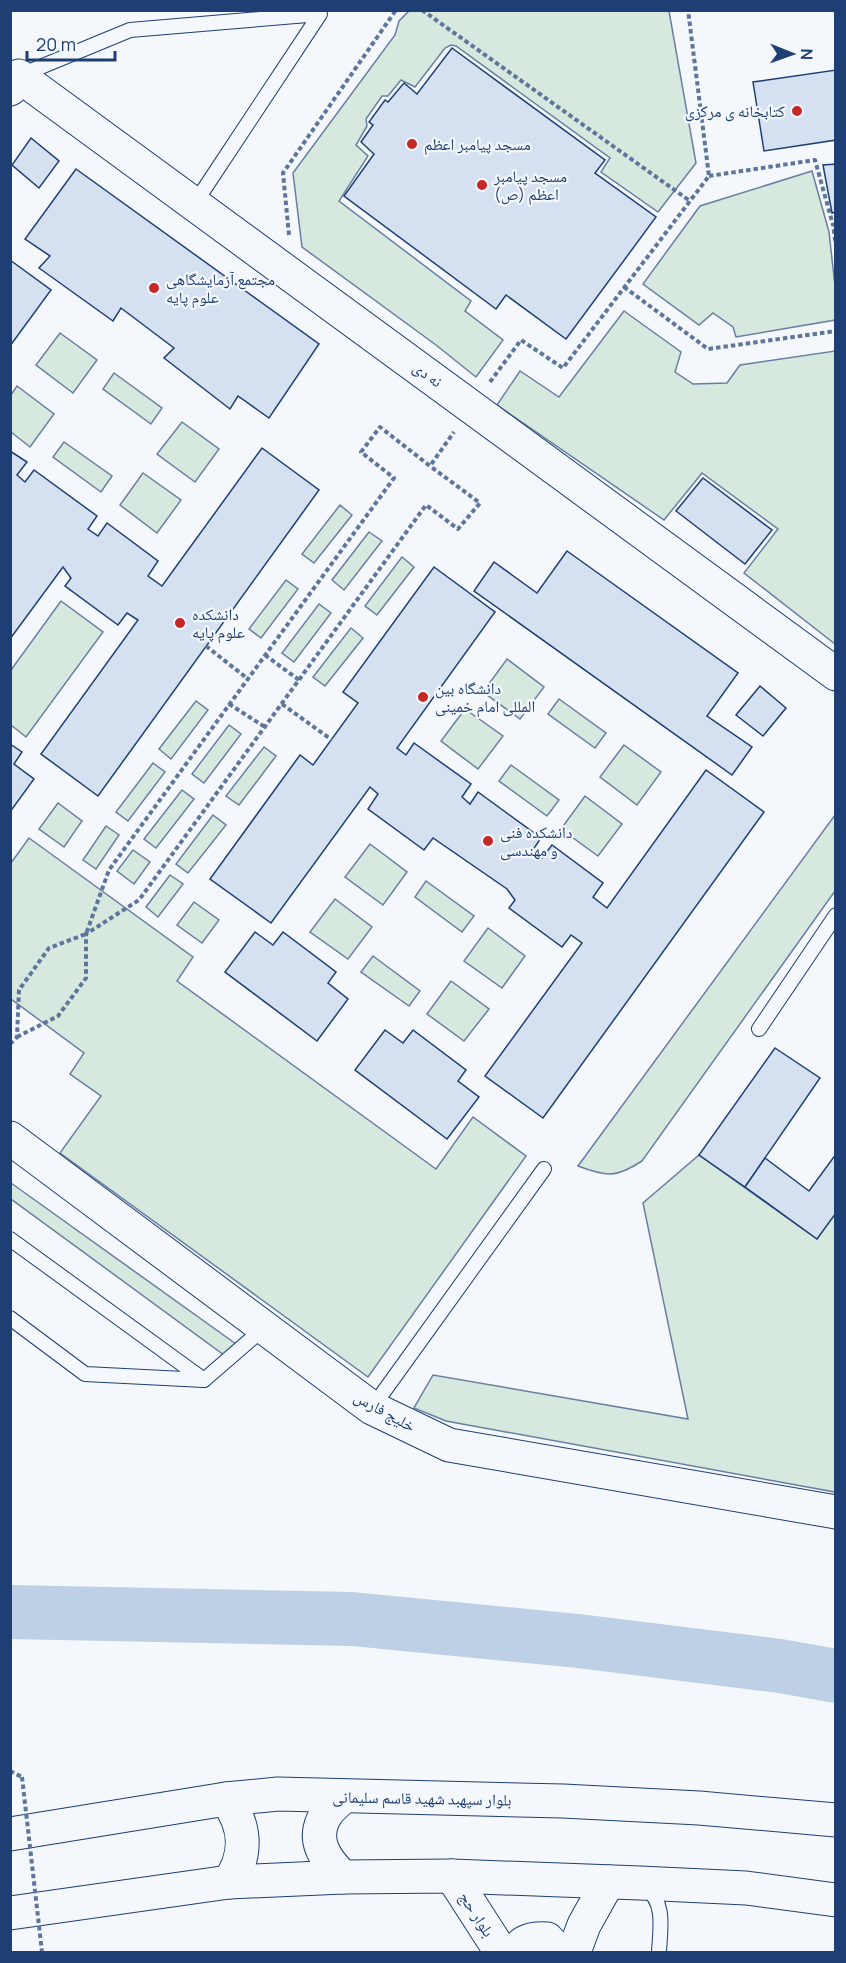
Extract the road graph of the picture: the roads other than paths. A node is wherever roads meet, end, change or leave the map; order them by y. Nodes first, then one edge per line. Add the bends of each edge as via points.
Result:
1 (15, 82) edge
2 (195, 203) junction
3 (836, 674) edge
4 (836, 915) edge
5 (759, 1029) dead end
6 (10, 1138) edge
7 (544, 1169) dead end
8 (10, 1239) edge
9 (10, 1318) edge
10 (264, 1328) junction
11 (204, 1380) junction
12 (372, 1408) junction
13 (836, 1512) edge
14 (344, 1796) junction
15 (226, 1799) junction
16 (836, 1820) edge
17 (10, 1834) edge
18 (452, 1876) junction
19 (343, 1877) junction
20 (229, 1882) junction
21 (624, 1882) junction
22 (836, 1900) edge
23 (10, 1913) edge
24 (501, 1953) edge
25 (516, 1953) edge
26 (559, 1953) edge
27 (574, 1953) edge
28 (659, 1953) edge

1 - 2 main road, نه دی
1 - 2 lane via 130,30 320,14
2 - 3 main road, نه دی
4 - 5 lane
6 - 10 main road, خلیج فارس
7 - 12 lane
8 - 11 lane
9 - 11 lane via 85,1374
10 - 11 lane
10 - 12 main road, خلیج فارس
12 - 13 main road, خلیج فارس via 449,1445
14 - 15 main road, بلوار سپهبد شهید قاسم سلیمانی via 278,1794
14 - 16 main road, بلوار سپهبد شهید قاسم سلیمانی via 563,1801
14 - 19 main road via 327,1812 320,1828 321,1847 329,1864
15 - 17 main road, بلوار سپهبد شهید قاسم سلیمانی
15 - 20 main road via 235,1811 242,1849 238,1868
18 - 19 main road
18 - 21 main road
18 - 24 main road, بلوار حج
19 - 20 main road
20 - 23 main road
21 - 22 main road via 746,1888
21 - 27 main road via 584,1925
21 - 28 lane via 655,1894 661,1914
25 - 26 main road via 534,1938 547,1939

